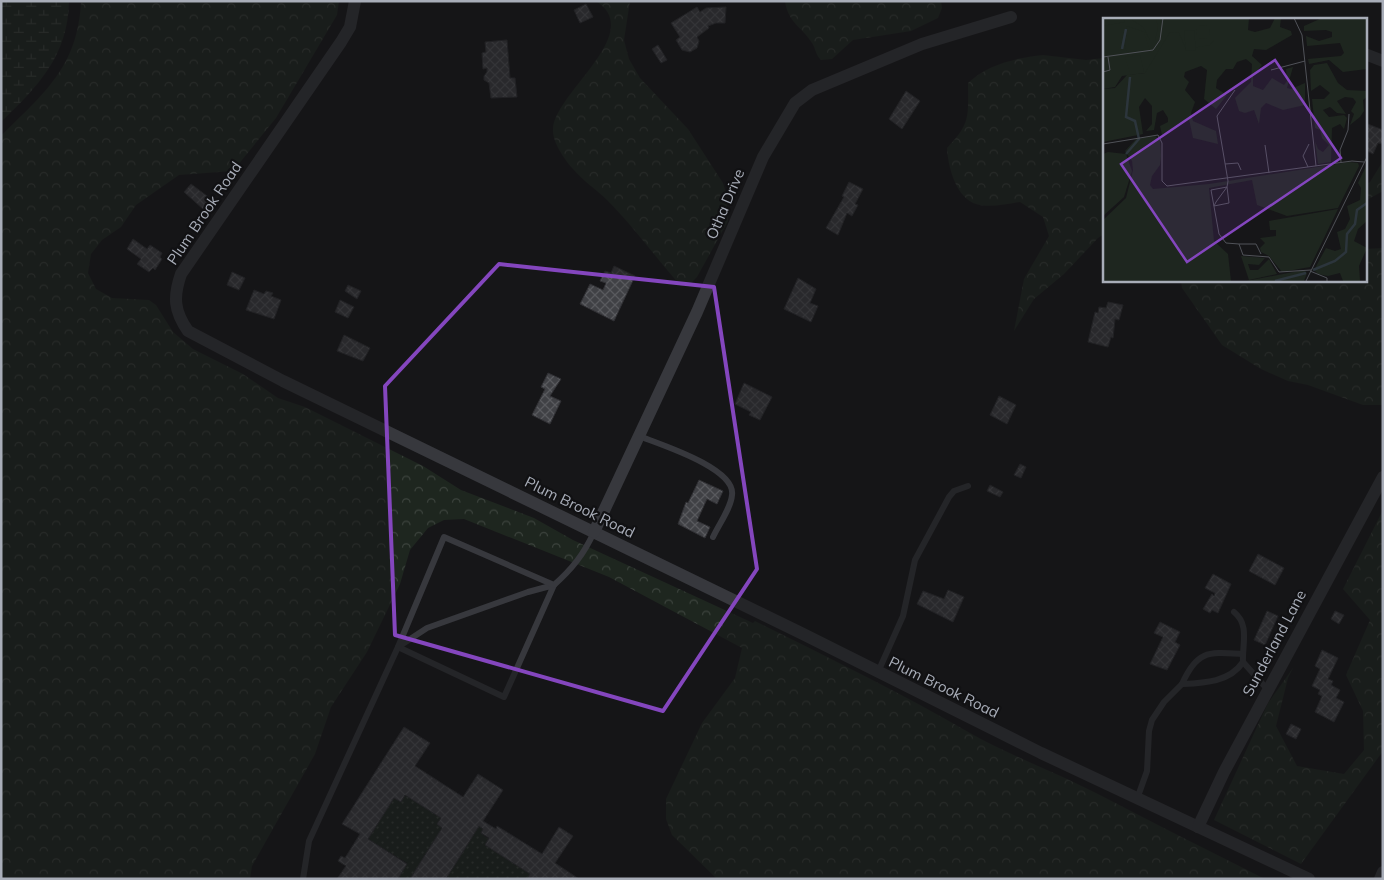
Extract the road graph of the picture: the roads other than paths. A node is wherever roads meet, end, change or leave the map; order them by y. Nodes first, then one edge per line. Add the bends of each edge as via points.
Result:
1 (355, 1) edge
2 (1011, 17) dead end
3 (1366, 54) edge
4 (1383, 61) edge
5 (639, 436) junction
6 (1383, 477) edge
7 (968, 486) dead end
8 (594, 532) junction
9 (713, 537) dead end
10 (554, 585) junction
11 (1234, 612) dead end
12 (398, 648) junction
13 (1243, 654) junction
14 (1243, 662) junction
15 (878, 673) junction
16 (1182, 684) junction
17 (1268, 690) junction
18 (1137, 799) junction
19 (1198, 827) junction
20 (1383, 872) edge
21 (303, 879) edge
22 (1308, 879) edge
23 (1380, 879) edge

1 - 8 street, Plum Brook Road via 350,27 341,42 181,274 174,305 180,319 188,331 225,352
2 - 5 street, Otha Drive via 922,44 812,90 795,103 764,157
3 - 4 street
5 - 8 street, Otha Drive
5 - 9 lane via 703,463 727,480 732,496
6 - 17 street, Sunderland Lane
7 - 15 lane via 948,497 921,548 903,616
8 - 10 lane via 576,564
8 - 15 street, Plum Brook Road
10 - 12 lane via 426,628
10 - 12 lane via 504,697
10 - 12 lane via 444,537
11 - 13 lane via 1245,626
12 - 21 lane via 309,841
13 - 14 lane
13 - 16 lane via 1216,653 1198,657
14 - 16 lane via 1238,670 1217,680
14 - 17 lane
15 - 18 street, Plum Brook Road
16 - 18 lane via 1152,720 1147,771
17 - 19 street, Sunderland Lane
18 - 19 street, Plum Brook Road
19 - 22 street, Plum Brook Road
20 - 23 street

